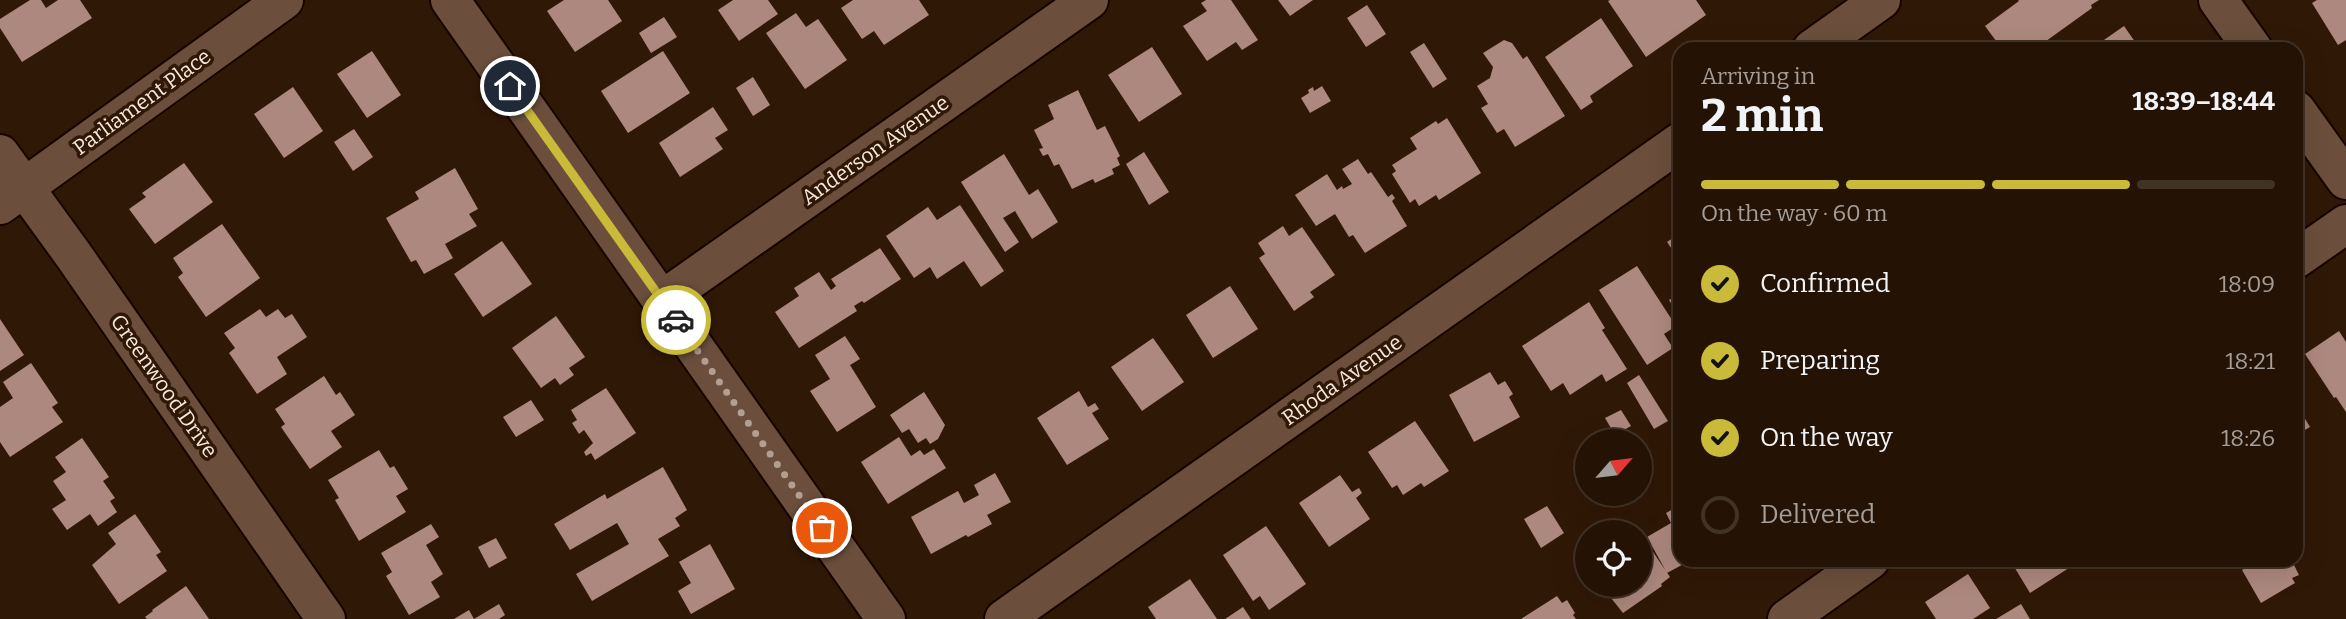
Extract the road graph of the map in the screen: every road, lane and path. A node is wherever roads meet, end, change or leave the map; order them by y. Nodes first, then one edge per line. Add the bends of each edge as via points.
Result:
1 (284, 0) edge
2 (450, 0) edge
3 (1089, 0) edge
4 (1881, 0) edge
5 (2218, 0) edge
6 (1822, 42) edge
7 (2248, 42) edge
8 (2303, 120) edge
9 (1673, 147) edge
10 (0, 154) edge
11 (2346, 180) edge
12 (12, 196) edge
13 (2346, 224) edge
14 (2303, 254) edge
15 (662, 300) junction
16 (1860, 567) edge
17 (326, 619) edge
18 (886, 619) edge
19 (1004, 619) edge
20 (1787, 619) edge

1 - 12 street, Parliament Place
2 - 15 street
3 - 15 street, Anderson Avenue
4 - 6 street
5 - 7 street
8 - 11 street
9 - 19 street, Rhoda Avenue
10 - 12 street, Greenwood Drive
12 - 17 street, Greenwood Drive via 74,256
13 - 14 street
15 - 18 street
16 - 20 street

